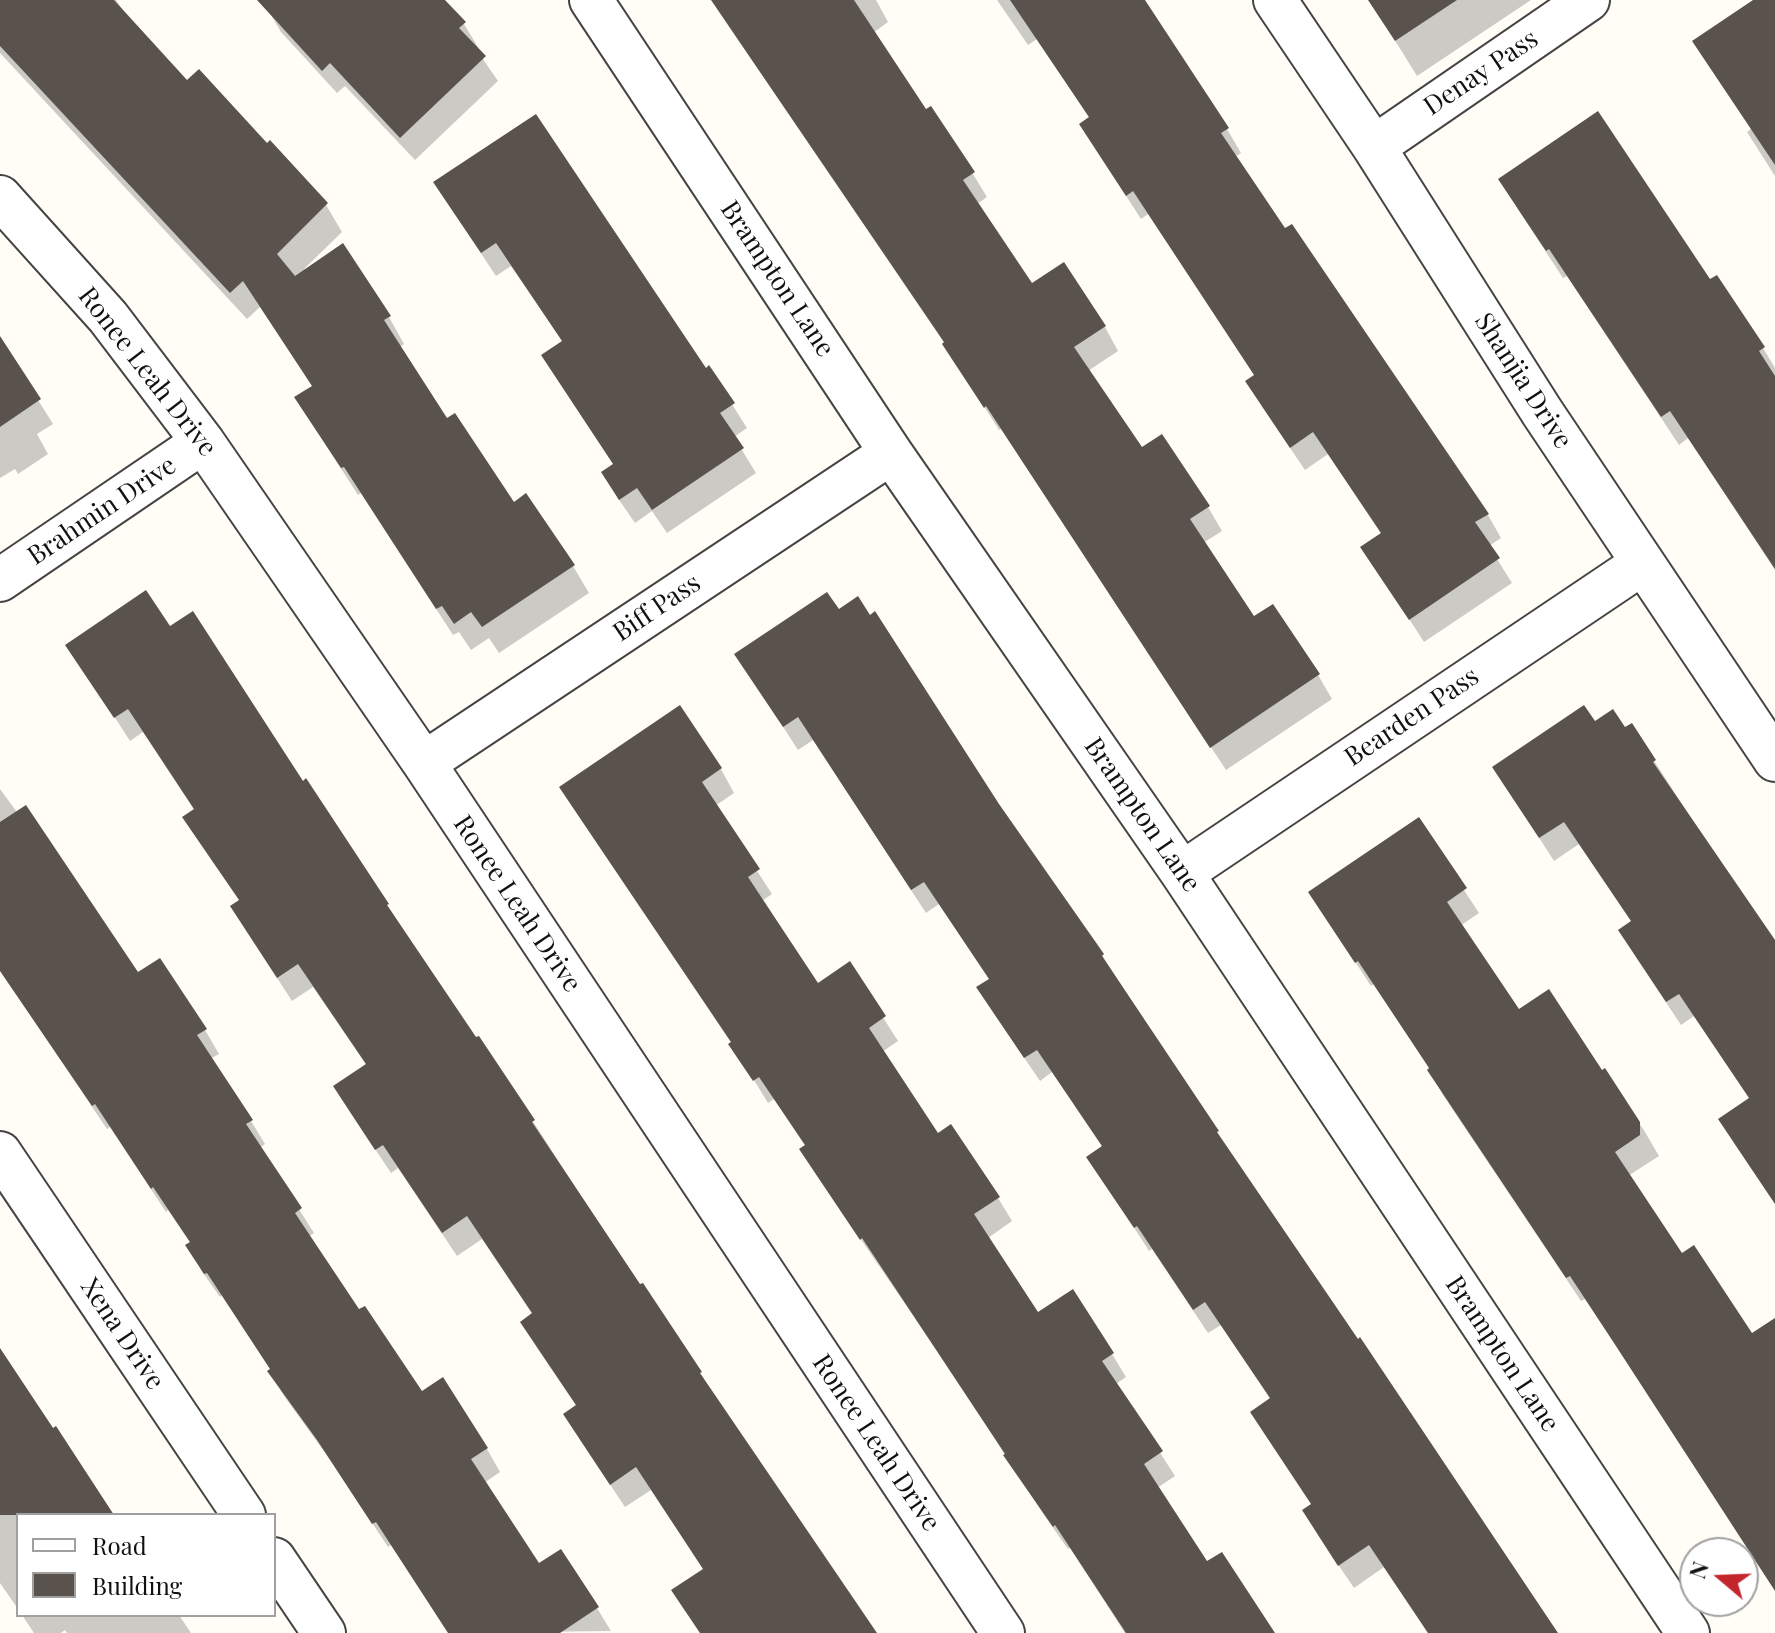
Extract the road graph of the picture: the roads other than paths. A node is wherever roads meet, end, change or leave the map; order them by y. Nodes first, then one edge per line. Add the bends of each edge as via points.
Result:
1 (591, 0) edge
2 (1275, 0) edge
3 (1588, 0) edge
4 (1374, 147) junction
5 (0, 197) edge
6 (203, 442) junction
7 (891, 453) junction
8 (1643, 563) junction
9 (0, 580) edge
10 (1775, 760) edge
11 (424, 763) junction
12 (1182, 873) junction
13 (0, 1153) edge
14 (243, 1513) edge
15 (276, 1562) edge
16 (324, 1633) edge
17 (1003, 1633) edge
18 (1688, 1633) edge

1 - 7 street, Brampton Lane
2 - 4 street, Shanjia Drive
3 - 4 street, Denay Pass
4 - 8 street, Shanjia Drive
5 - 6 street, Ronee Leah Drive via 108,317
6 - 9 street, Brahmin Drive
6 - 11 street, Ronee Leah Drive
7 - 11 street, Biff Pass
7 - 12 street, Brampton Lane
8 - 10 street, Shanjia Drive
8 - 12 street, Bearden Pass
11 - 17 street, Ronee Leah Drive
12 - 18 street, Brampton Lane
13 - 14 street, Xena Drive
15 - 16 street

